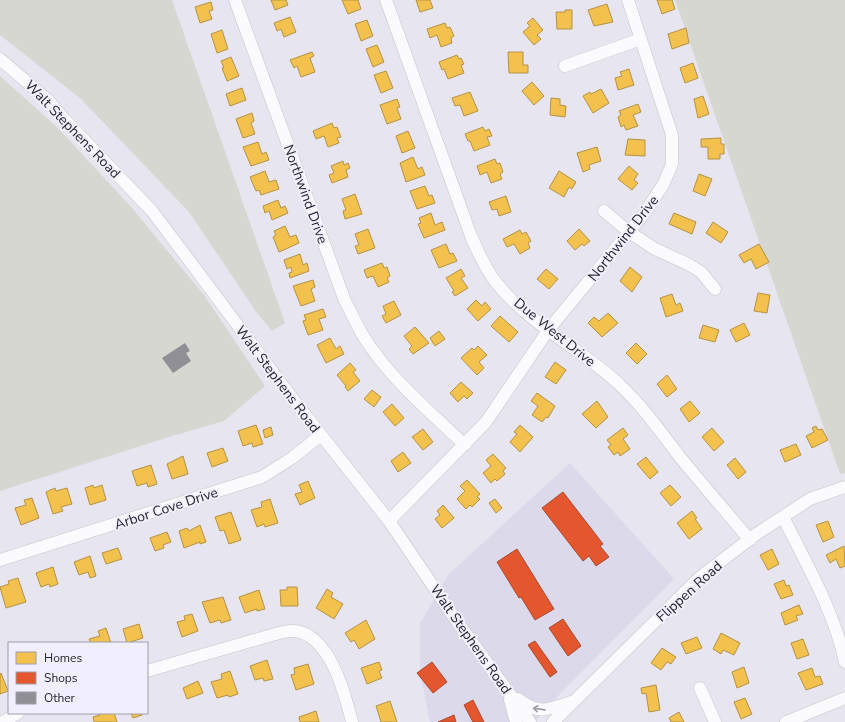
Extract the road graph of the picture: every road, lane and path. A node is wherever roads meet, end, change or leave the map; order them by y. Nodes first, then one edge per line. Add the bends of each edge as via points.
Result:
1 (236, 0) edge
2 (386, 0) edge
3 (628, 0) edge
4 (642, 39) junction
5 (0, 59) edge
6 (565, 66) dead end
7 (604, 210) dead end
8 (629, 232) junction
9 (715, 289) dead end
10 (549, 329) junction
11 (321, 435) junction
12 (466, 445) junction
13 (845, 487) edge
14 (783, 517) junction
15 (390, 521) junction
16 (750, 540) junction
17 (0, 560) edge
18 (845, 662) edge
19 (148, 672) edge
20 (700, 688) dead end
21 (507, 691) junction
22 (845, 698) edge
23 (575, 700) junction
24 (16, 714) edge
25 (3, 722) edge
26 (352, 722) edge
27 (516, 722) edge
28 (530, 722) edge
29 (553, 722) edge
30 (714, 722) edge
31 (786, 722) edge

1 - 12 street, Northwind Drive via 346,301 362,334 379,359 416,399
2 - 10 street, Due West Drive via 481,259 496,282 522,309
3 - 4 street, Northwind Drive
4 - 6 street
4 - 8 street, Northwind Drive via 672,135 672,164 663,185
5 - 11 street, Walt Stephens Road via 49,101 152,211
7 - 8 street
8 - 9 street via 655,249 701,272
8 - 10 street, Northwind Drive
10 - 12 street, Northwind Drive via 501,403
10 - 16 street, Due West Drive via 621,386
11 - 15 street, Walt Stephens Road
11 - 17 street, Arbor Cove Drive via 262,477
12 - 15 street, Northwind Drive
13 - 14 street, Flippen Road via 810,499
14 - 16 street, Flippen Road
14 - 18 street via 826,605
15 - 21 street, Walt Stephens Road
16 - 23 street, Flippen Road via 699,578
19 - 26 street via 277,633 296,631 308,635 320,644 330,659 348,704
20 - 30 street
23 -> 21 street via 539,710 528,707
21 - 27 street
21 - 28 street, Walt Stephens Road
22 - 31 street
23 - 29 street, Flippen Road
24 - 25 street

